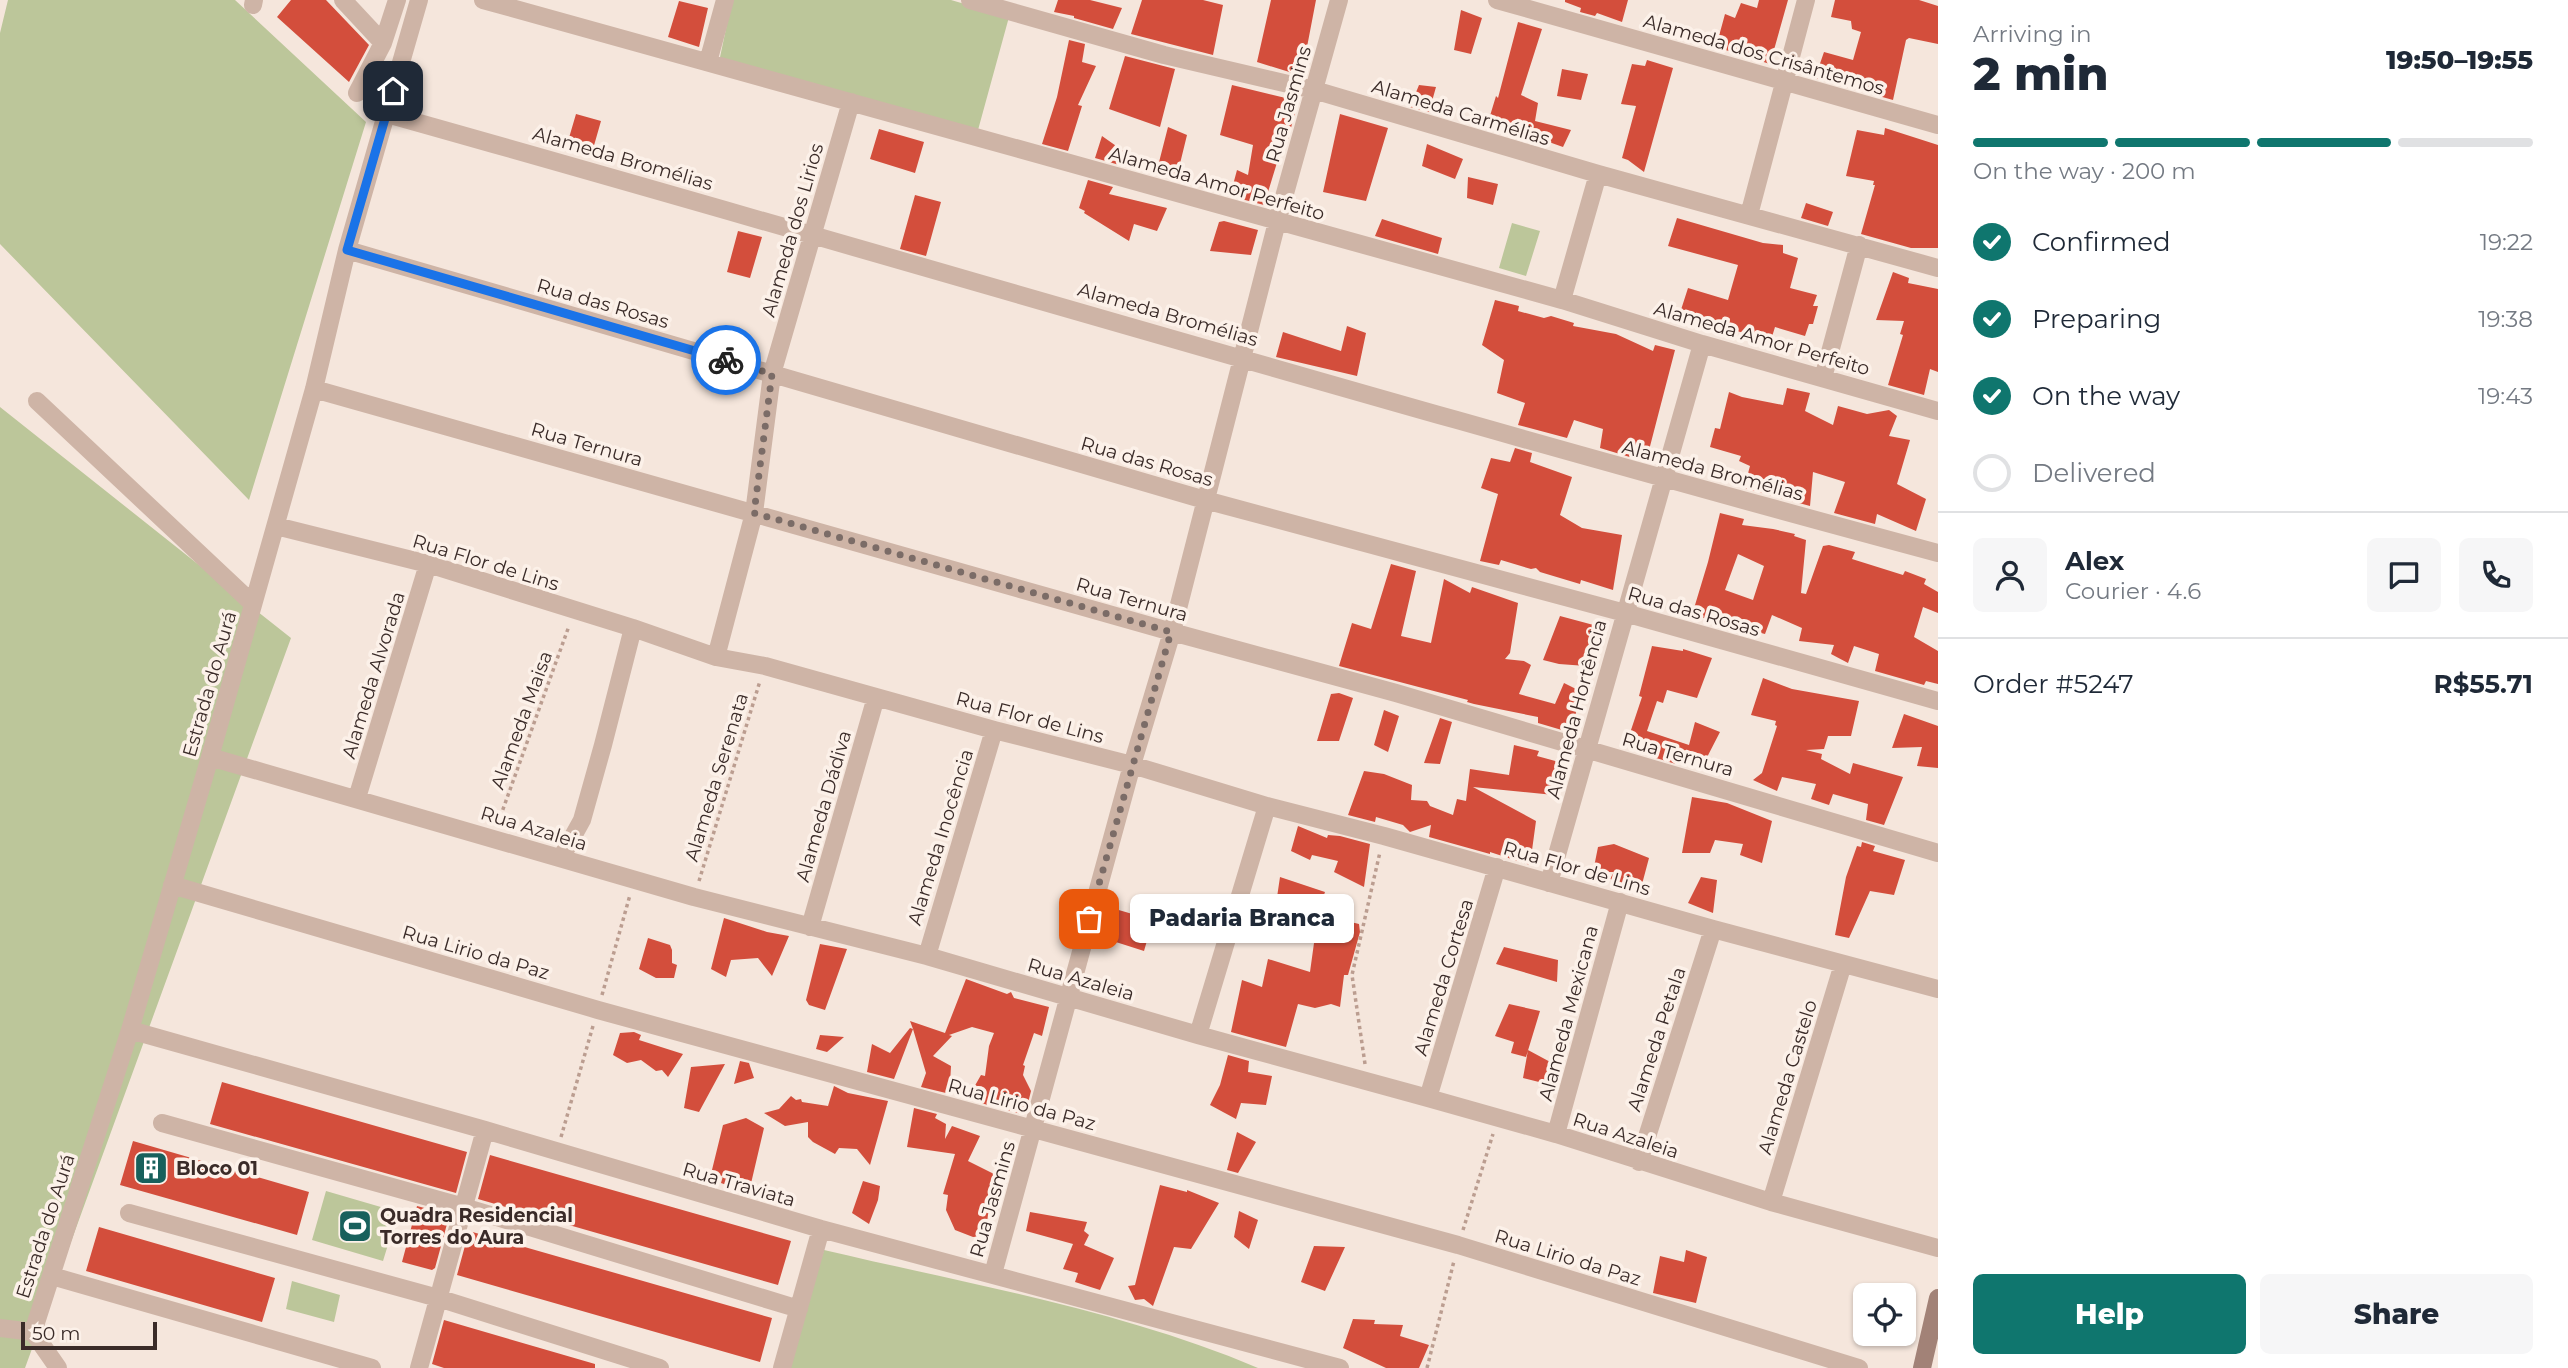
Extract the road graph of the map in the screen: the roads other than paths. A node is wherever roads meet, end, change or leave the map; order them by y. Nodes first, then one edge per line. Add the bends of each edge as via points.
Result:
1 (343, 0) edge
2 (397, 0) edge
3 (419, 0) edge
4 (483, 0) edge
5 (725, 0) edge
6 (970, 0) edge
7 (1339, 0) edge
8 (1497, 0) edge
9 (1806, 0) edge
10 (383, 43) junction
11 (708, 62) junction
12 (1785, 81) junction
13 (1314, 90) junction
14 (357, 93) dead end
15 (851, 102) junction
16 (387, 114) junction
17 (1938, 125) edge
18 (1598, 174) junction
19 (1749, 215) junction
20 (1277, 222) junction
21 (813, 234) junction
22 (1859, 245) junction
23 (347, 250) junction
24 (1938, 268) edge
25 (1562, 300) junction
26 (1702, 344) junction
27 (1242, 357) junction
28 (772, 374) junction
29 (1823, 378) junction
30 (314, 389) junction
31 (37, 401) dead end
32 (1938, 411) edge
33 (1665, 480) junction
34 (1205, 500) junction
35 (754, 513) junction
36 (276, 526) junction
37 (1938, 553) edge
38 (428, 564) junction
39 (253, 604) junction
40 (1625, 613) junction
41 (633, 628) junction
42 (1171, 632) junction
43 (716, 657) junction
44 (876, 697) junction
45 (1938, 701) edge
46 (994, 730) junction
47 (1587, 750) junction
48 (209, 757) junction
49 (1132, 765) junction
50 (357, 798) junction
51 (1267, 806) junction
52 (1938, 853) edge
53 (561, 858) junction
54 (1497, 867) junction
55 (1549, 883) junction
56 (172, 885) junction
57 (1620, 902) junction
58 (810, 926) junction
59 (1713, 929) junction
60 (927, 956) junction
61 (1843, 964) junction
62 (1938, 989) edge
63 (1068, 997) junction
64 (130, 1030) junction
65 (1198, 1035) junction
66 (1428, 1098) junction
67 (162, 1124) dead end
68 (1034, 1129) junction
69 (485, 1130) junction
70 (1556, 1135) junction
71 (1639, 1162) junction
72 (1772, 1202) junction
73 (464, 1207) junction
74 (129, 1213) dead end
75 (821, 1229) junction
76 (1938, 1248) edge
77 (993, 1274) junction
78 (52, 1276) junction
79 (438, 1298) junction
80 (1938, 1298) edge
81 (799, 1309) junction
82 (0, 1328) edge
83 (33, 1332) junction
84 (58, 1368) edge
85 (372, 1368) edge
86 (419, 1368) edge
87 (660, 1368) edge
88 (782, 1368) edge
89 (1340, 1368) edge
90 (1859, 1368) edge
91 (1922, 1368) edge

1 - 10 street
2 - 10 street
3 - 16 street, Estrada do Aurá
4 - 11 street, Alameda Amor Perfeito
5 - 11 street
6 - 13 street, Alameda Carmélias via 1164,55
7 - 13 street, Rua Jasmins
8 - 12 street, Alameda dos Crisântemos
9 - 12 street
10 - 14 street
11 - 15 street, Alameda Amor Perfeito
12 - 17 street, Alameda dos Crisântemos
12 - 19 street
13 - 18 street, Alameda Carmélias
13 - 20 street, Rua Jasmins
15 - 20 street, Alameda Amor Perfeito
15 - 21 street, Alameda dos Lirios
16 - 21 street, Alameda Bromélias
16 - 23 street, Estrada do Aurá
18 - 19 street, Alameda Carmélias
18 - 25 street
19 - 22 street, Alameda Carmélias
20 - 25 street, Alameda Amor Perfeito
20 - 27 street, Rua Jasmins
21 - 27 street, Alameda Bromélias
21 - 28 street, Alameda dos Lirios
22 - 24 street, Alameda Carmélias
22 - 29 street
23 - 28 street, Rua das Rosas
23 - 30 street, Estrada do Aurá
25 - 26 street, Alameda Amor Perfeito
26 - 29 street, Alameda Amor Perfeito
26 - 33 street, Alameda Hortência
27 - 33 street, Alameda Bromélias
27 - 34 street, Rua Jasmins
28 - 34 street, Rua das Rosas
28 - 35 street, Alameda dos Lirios
29 - 32 street, Alameda Amor Perfeito
30 - 35 street, Rua Ternura
30 - 36 street, Estrada do Aurá
31 - 39 street
33 - 37 street, Alameda Bromélias
33 - 40 street, Alameda Hortência
34 - 40 street, Rua das Rosas
34 - 42 street, Rua Jasmins
35 - 42 street, Rua Ternura
35 - 43 street, Alameda dos Lirios
36 - 38 street, Rua Flor de Lins
36 - 39 street, Estrada do Aurá
38 - 41 street, Rua Flor de Lins
38 - 50 street, Alameda Alvorada
39 - 48 street, Estrada do Aurá
40 - 45 street, Rua das Rosas
40 - 47 street, Alameda Hortência
41 - 43 street, Rua Flor de Lins
41 - 53 street via 582,820
42 - 47 street, Rua Ternura
42 - 49 street, Rua Jasmins
43 - 44 street, Rua Flor de Lins
44 - 46 street, Rua Flor de Lins
44 - 58 street, Alameda Dádiva
46 - 49 street, Rua Flor de Lins
46 - 60 street, Alameda Inocência
47 - 52 street, Rua Ternura
47 - 55 street, Alameda Hortência
48 - 50 street, Rua Azaleia
48 - 56 street, Estrada do Aurá
49 - 51 street, Rua Flor de Lins
49 - 63 street, Rua Jasmins
50 - 53 street, Rua Azaleia
51 - 54 street, Rua Flor de Lins
51 - 65 street
53 - 58 street, Rua Azaleia
54 - 55 street, Rua Flor de Lins
54 - 66 street, Alameda Cortesa
55 - 57 street, Rua Flor de Lins
56 - 64 street, Estrada do Aurá
56 - 68 street, Rua Lirio da Paz via 597,1010
57 - 59 street, Rua Flor de Lins
57 - 70 street, Alameda Mexicana
58 - 60 street, Rua Azaleia
59 - 61 street, Rua Flor de Lins
59 - 71 street, Alameda Petala
60 - 63 street, Rua Azaleia
61 - 62 street, Rua Flor de Lins
61 - 72 street, Alameda Castelo
63 - 65 street, Rua Azaleia
63 - 68 street, Rua Jasmins
64 - 69 street, Rua Traviata
64 - 78 street, Estrada do Aurá
65 - 66 street, Rua Azaleia
66 - 70 street, Rua Azaleia
67 - 73 street
68 - 77 street, Rua Jasmins
68 - 90 street, Rua Lirio da Paz via 1458,1245
69 - 73 street
69 - 75 street, Rua Traviata
70 - 71 street, Rua Azaleia
71 - 72 street, Rua Azaleia
72 - 76 street, Rua Azaleia
73 - 79 street
73 - 81 street
74 - 79 street
75 - 77 street, Rua Traviata
75 - 81 street
77 - 89 street, Rua Traviata
78 - 83 street, Estrada do Aurá
78 - 85 street
79 - 86 street
79 - 87 street
80 - 91 street
81 - 88 street
82 - 83 street
83 - 84 street

